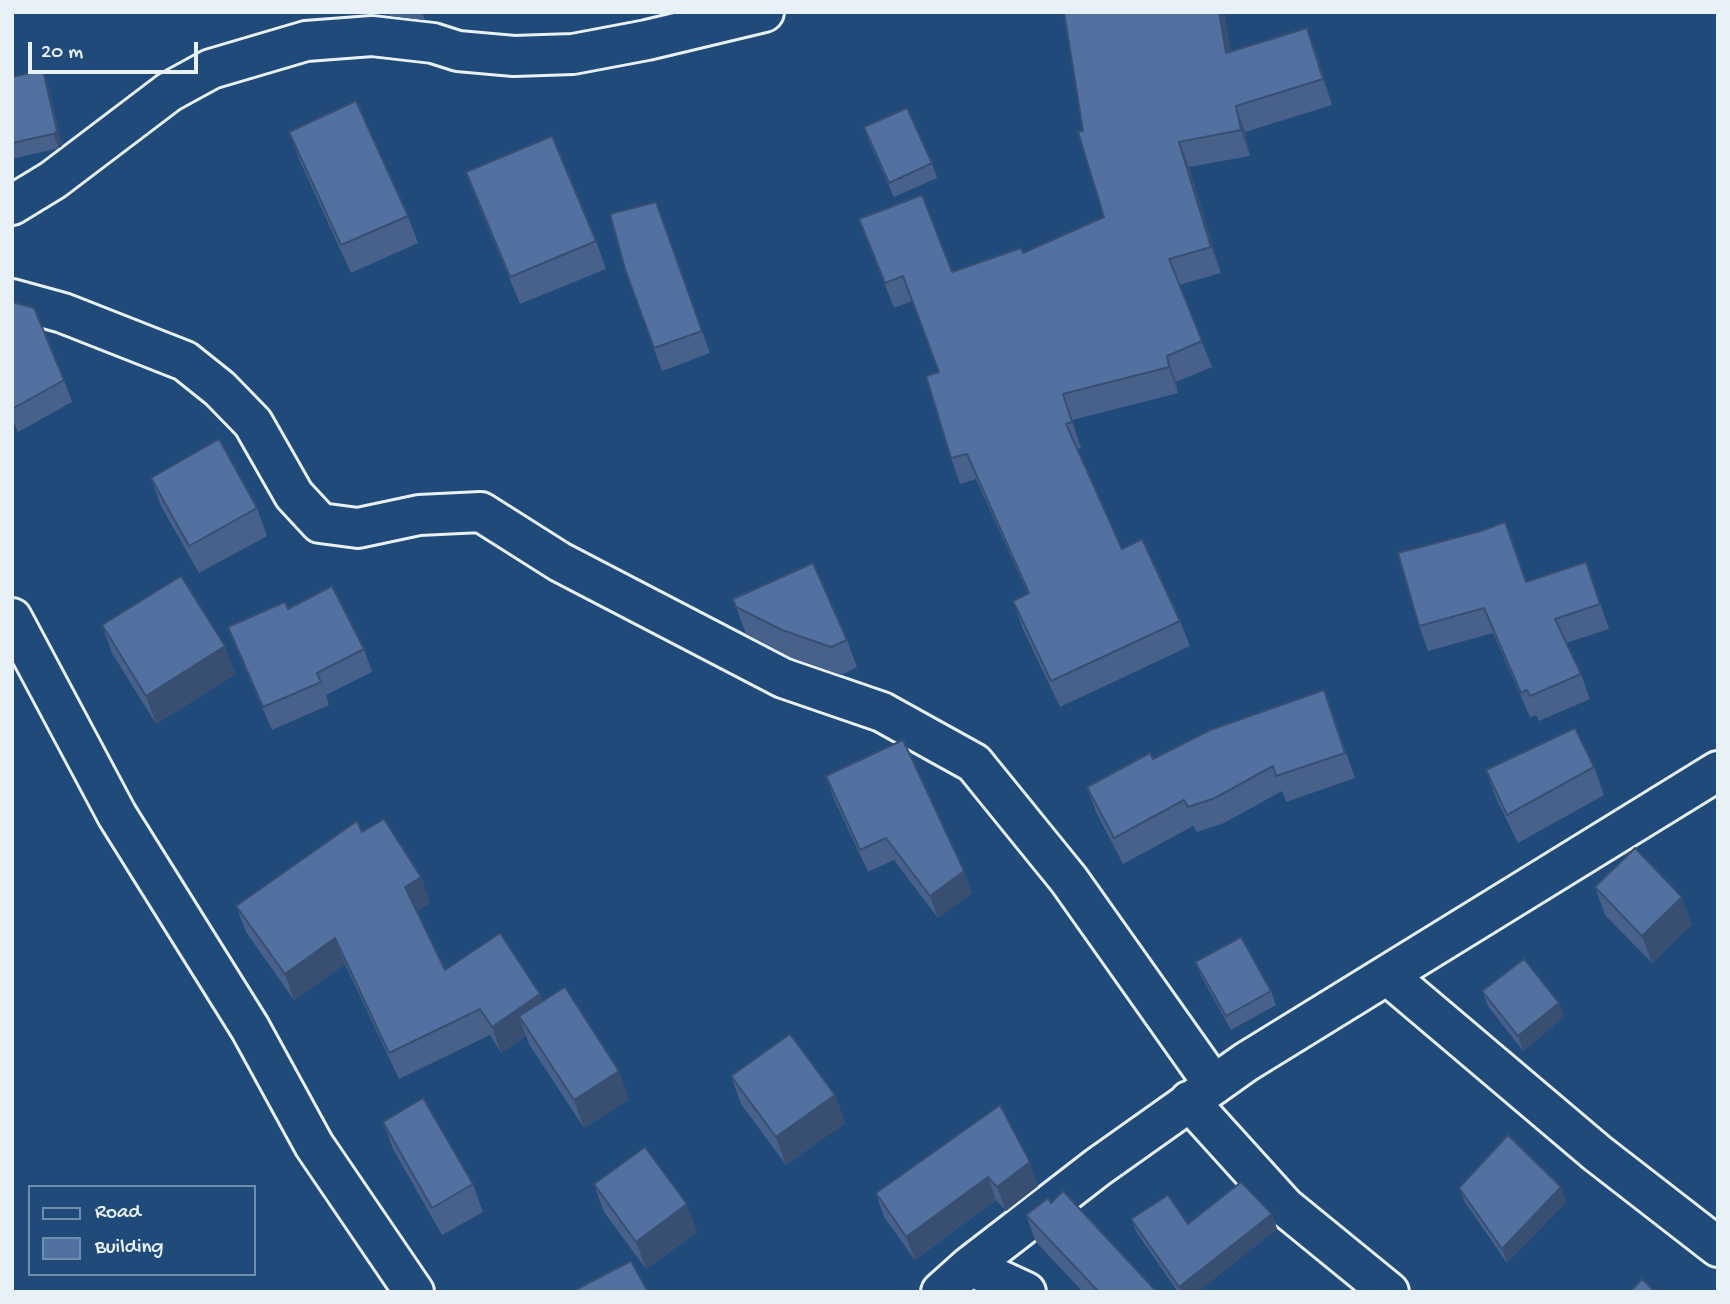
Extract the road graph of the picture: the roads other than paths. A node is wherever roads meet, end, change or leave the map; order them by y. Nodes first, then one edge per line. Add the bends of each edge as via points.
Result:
1 (764, 12) edge
2 (427, 27) edge
3 (12, 205) edge
4 (12, 299) edge
5 (12, 618) edge
6 (1718, 771) edge
7 (1387, 975) junction
8 (1202, 1093) junction
9 (1718, 1247) edge
10 (970, 1266) junction
11 (414, 1292) edge
12 (941, 1292) edge
13 (1026, 1292) edge
14 (1389, 1292) edge

1 - 2 street via 573,54 514,56 458,51
2 - 3 street via 306,41 211,69 169,92 53,180
4 - 8 street via 63,313 185,361 253,423 294,495 320,523 358,528 419,515 481,512 560,562 783,678 882,712 974,762 1069,880
5 - 11 street via 117,816 250,1028 314,1145
6 - 7 street
7 - 8 street
7 - 9 street via 1597,1153
8 - 10 street
8 - 14 street via 1285,1208
10 - 12 street
10 - 13 street

